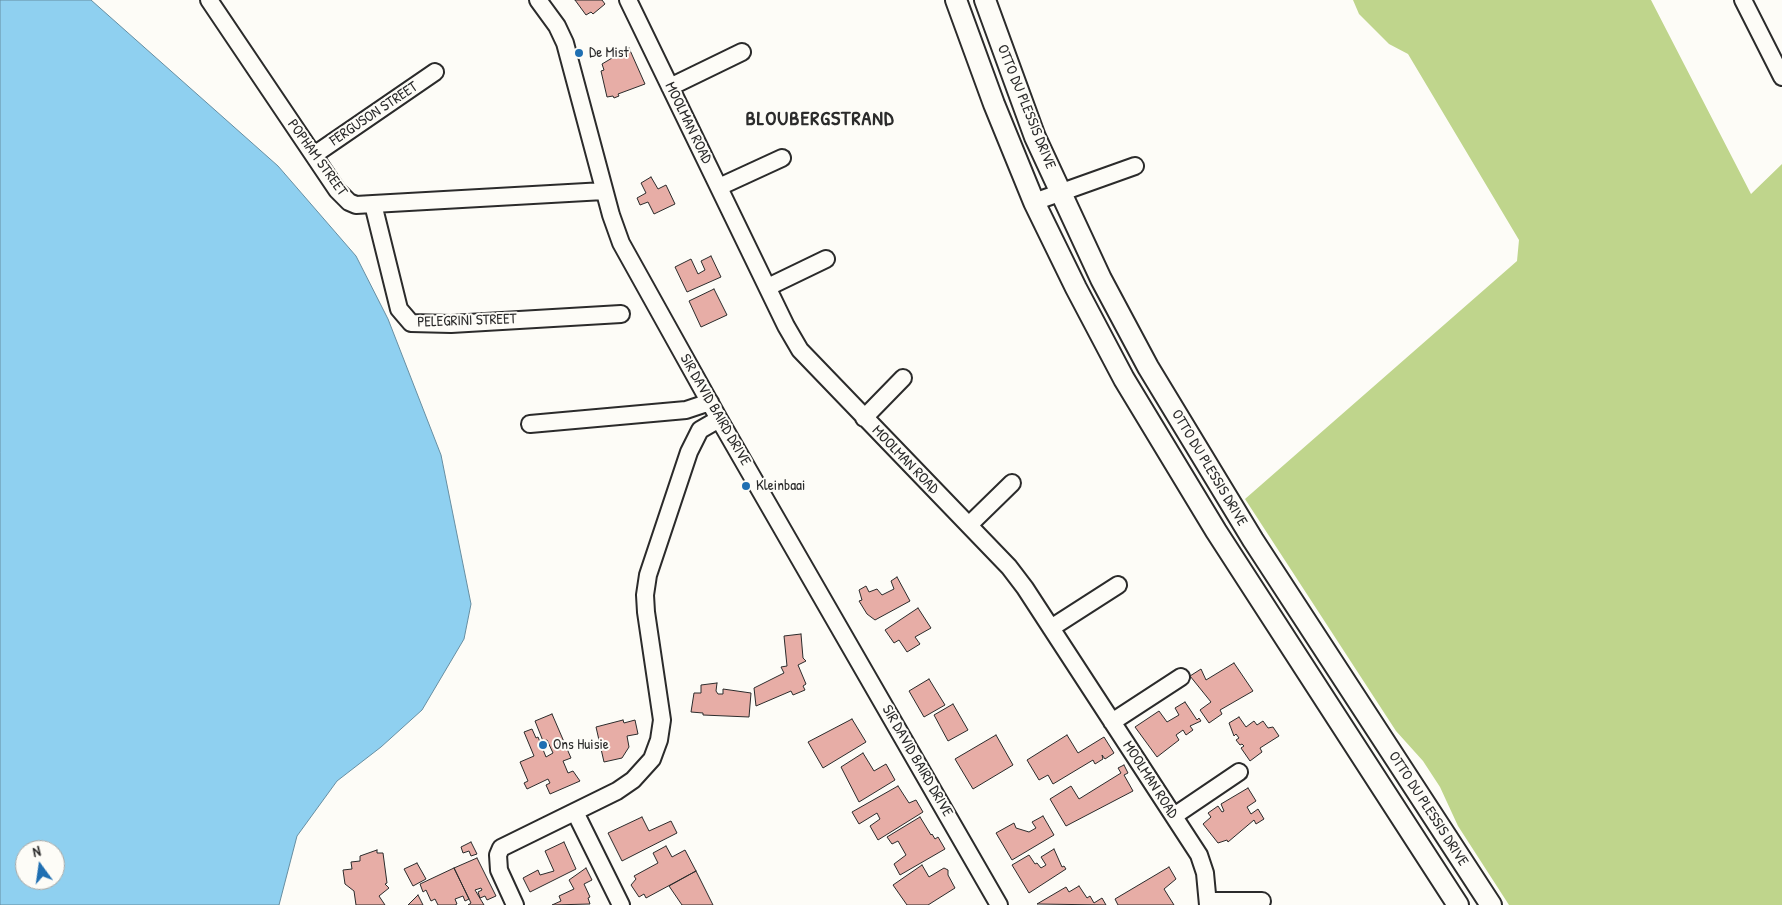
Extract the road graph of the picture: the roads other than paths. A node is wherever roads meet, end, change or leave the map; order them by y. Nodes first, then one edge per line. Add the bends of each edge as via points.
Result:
1 (209, 0) edge
2 (538, 0) edge
3 (628, 0) edge
4 (956, 0) edge
5 (985, 0) edge
6 (1742, 0) edge
7 (742, 52) dead end
8 (435, 72) dead end
9 (1782, 77) edge
10 (670, 87) junction
11 (314, 155) junction
12 (782, 158) dead end
13 (1135, 166) dead end
14 (719, 187) junction
15 (604, 191) junction
16 (1060, 191) junction
17 (1034, 202) junction
18 (372, 204) junction
19 (826, 259) dead end
20 (768, 287) junction
21 (621, 314) dead end
22 (903, 378) dead end
23 (710, 402) junction
24 (864, 418) junction
25 (719, 419) junction
26 (530, 424) dead end
27 (1012, 483) dead end
28 (968, 525) junction
29 (1253, 540) junction
30 (1231, 555) junction
31 (1118, 585) dead end
32 (1051, 628) junction
33 (1181, 677) dead end
34 (1112, 722) junction
35 (1239, 772) dead end
36 (575, 812) junction
37 (1174, 816) junction
38 (1262, 901) dead end
39 (1208, 903) edge
40 (515, 905) edge
41 (621, 905) edge
42 (999, 905) edge
43 (1458, 905) edge
44 (1491, 905) edge

1 - 11 street, POPHAM STREET
2 - 15 street, SIR DAVID BAIRD DRIVE via 566,43
3 - 10 street, MOOLMAN ROAD
4 - 17 main road, OTTO DU PLESSIS DRIVE
5 - 16 main road, OTTO DU PLESSIS DRIVE via 1035,136
6 - 9 street
7 - 10 street
8 - 11 street, FERGUSON STREET
10 - 14 street, MOOLMAN ROAD
11 - 18 street, POPHAM STREET via 343,197 356,205
12 - 14 street
13 - 16 street
14 - 20 street, MOOLMAN ROAD
15 - 18 street, POPHAM STREET
15 - 23 street, SIR DAVID BAIRD DRIVE via 622,243
16 - 17 street
16 - 29 main road, OTTO DU PLESSIS DRIVE via 1101,279 1148,367
17 - 30 main road, OTTO DU PLESSIS DRIVE via 1124,379
18 - 21 street, PELEGRINI STREET via 399,309 411,323 451,324
19 - 20 street
20 - 24 street, MOOLMAN ROAD via 800,350
22 - 24 street
23 - 25 street, SIR DAVID BAIRD DRIVE
23 - 26 street via 686,410
24 - 28 street, MOOLMAN ROAD
25 - 36 street via 700,430 691,447 648,575 645,595 662,713 660,740 652,759 634,780
25 - 42 street, SIR DAVID BAIRD DRIVE
27 - 28 street
28 - 32 street, MOOLMAN ROAD via 1009,568
29 - 30 main road
29 - 44 main road, OTTO DU PLESSIS DRIVE
30 - 43 main road, OTTO DU PLESSIS DRIVE
31 - 32 street
32 - 34 street, MOOLMAN ROAD
33 - 34 street
34 - 37 street, MOOLMAN ROAD
35 - 37 street
36 - 40 street via 501,848 498,863
36 - 41 street
37 - 39 street, MOOLMAN ROAD via 1199,855 1205,873
38 - 39 street, MOOLMAN ROAD

